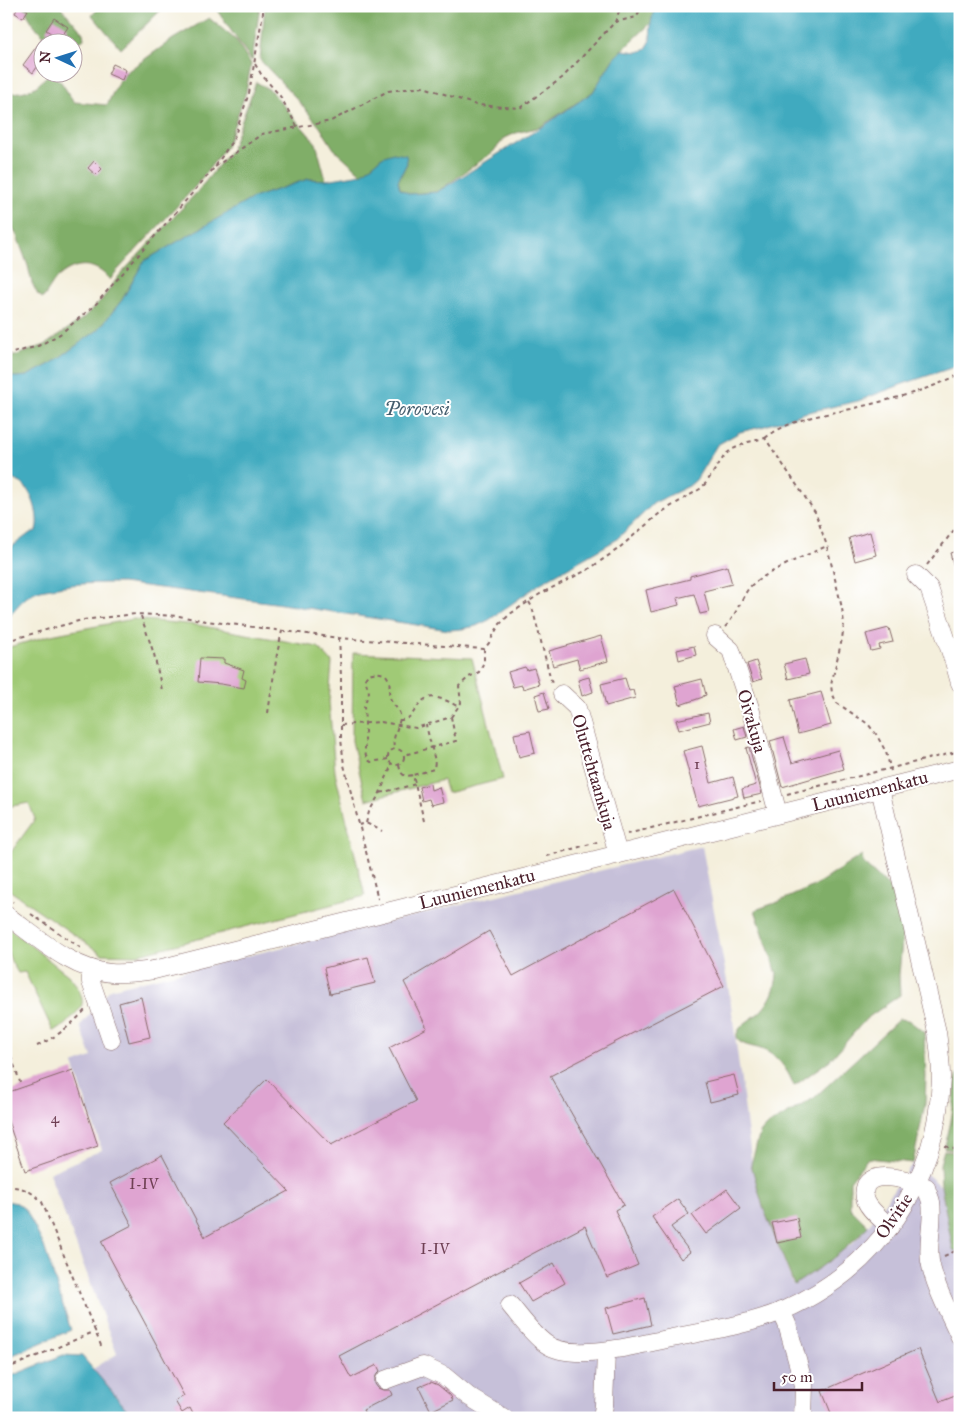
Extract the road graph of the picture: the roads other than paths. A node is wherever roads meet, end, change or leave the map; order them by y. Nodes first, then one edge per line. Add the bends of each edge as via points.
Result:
1 (916, 575) road end
2 (715, 636) road end
3 (960, 683) edge
4 (562, 694) road end
5 (960, 768) edge
6 (880, 789) junction
7 (775, 806) junction
8 (616, 846) junction
9 (10, 909) edge
10 (91, 969) junction
11 (111, 1040) dead end
12 (916, 1183) junction
13 (890, 1227) junction
14 (510, 1305) dead end
15 (781, 1311) junction
16 (960, 1337) edge
17 (606, 1351) junction
18 (384, 1380) dead end
19 (504, 1418) edge
20 (602, 1418) edge
21 (803, 1418) edge

1 - 3 street via 929,588
2 - 7 street, Oivakuja via 732,650
4 - 8 street, Oluttehtaankuja via 577,708
5 - 6 street, Luuniemenkatu
6 - 7 street, Luuniemenkatu
6 - 12 street, Olvitie via 940,1056 936,1123 926,1161
7 - 8 street, Luuniemenkatu
8 - 10 street, Luuniemenkatu via 154,970 111,973
9 - 10 street, Luuniemenkatu via 64,957
10 - 11 street via 91,982
12 - 13 street, Olvitie
12 - 13 street via 886,1176 870,1181 866,1186 866,1201
12 - 16 street via 926,1187 931,1202 930,1262
13 - 15 street, Olvitie via 848,1270 816,1293
14 - 17 street, Olvitie via 537,1337 555,1349
15 - 17 street, Olvitie via 734,1325
15 - 21 street via 804,1385
17 - 20 street
18 - 19 street via 423,1366 444,1376 468,1396

